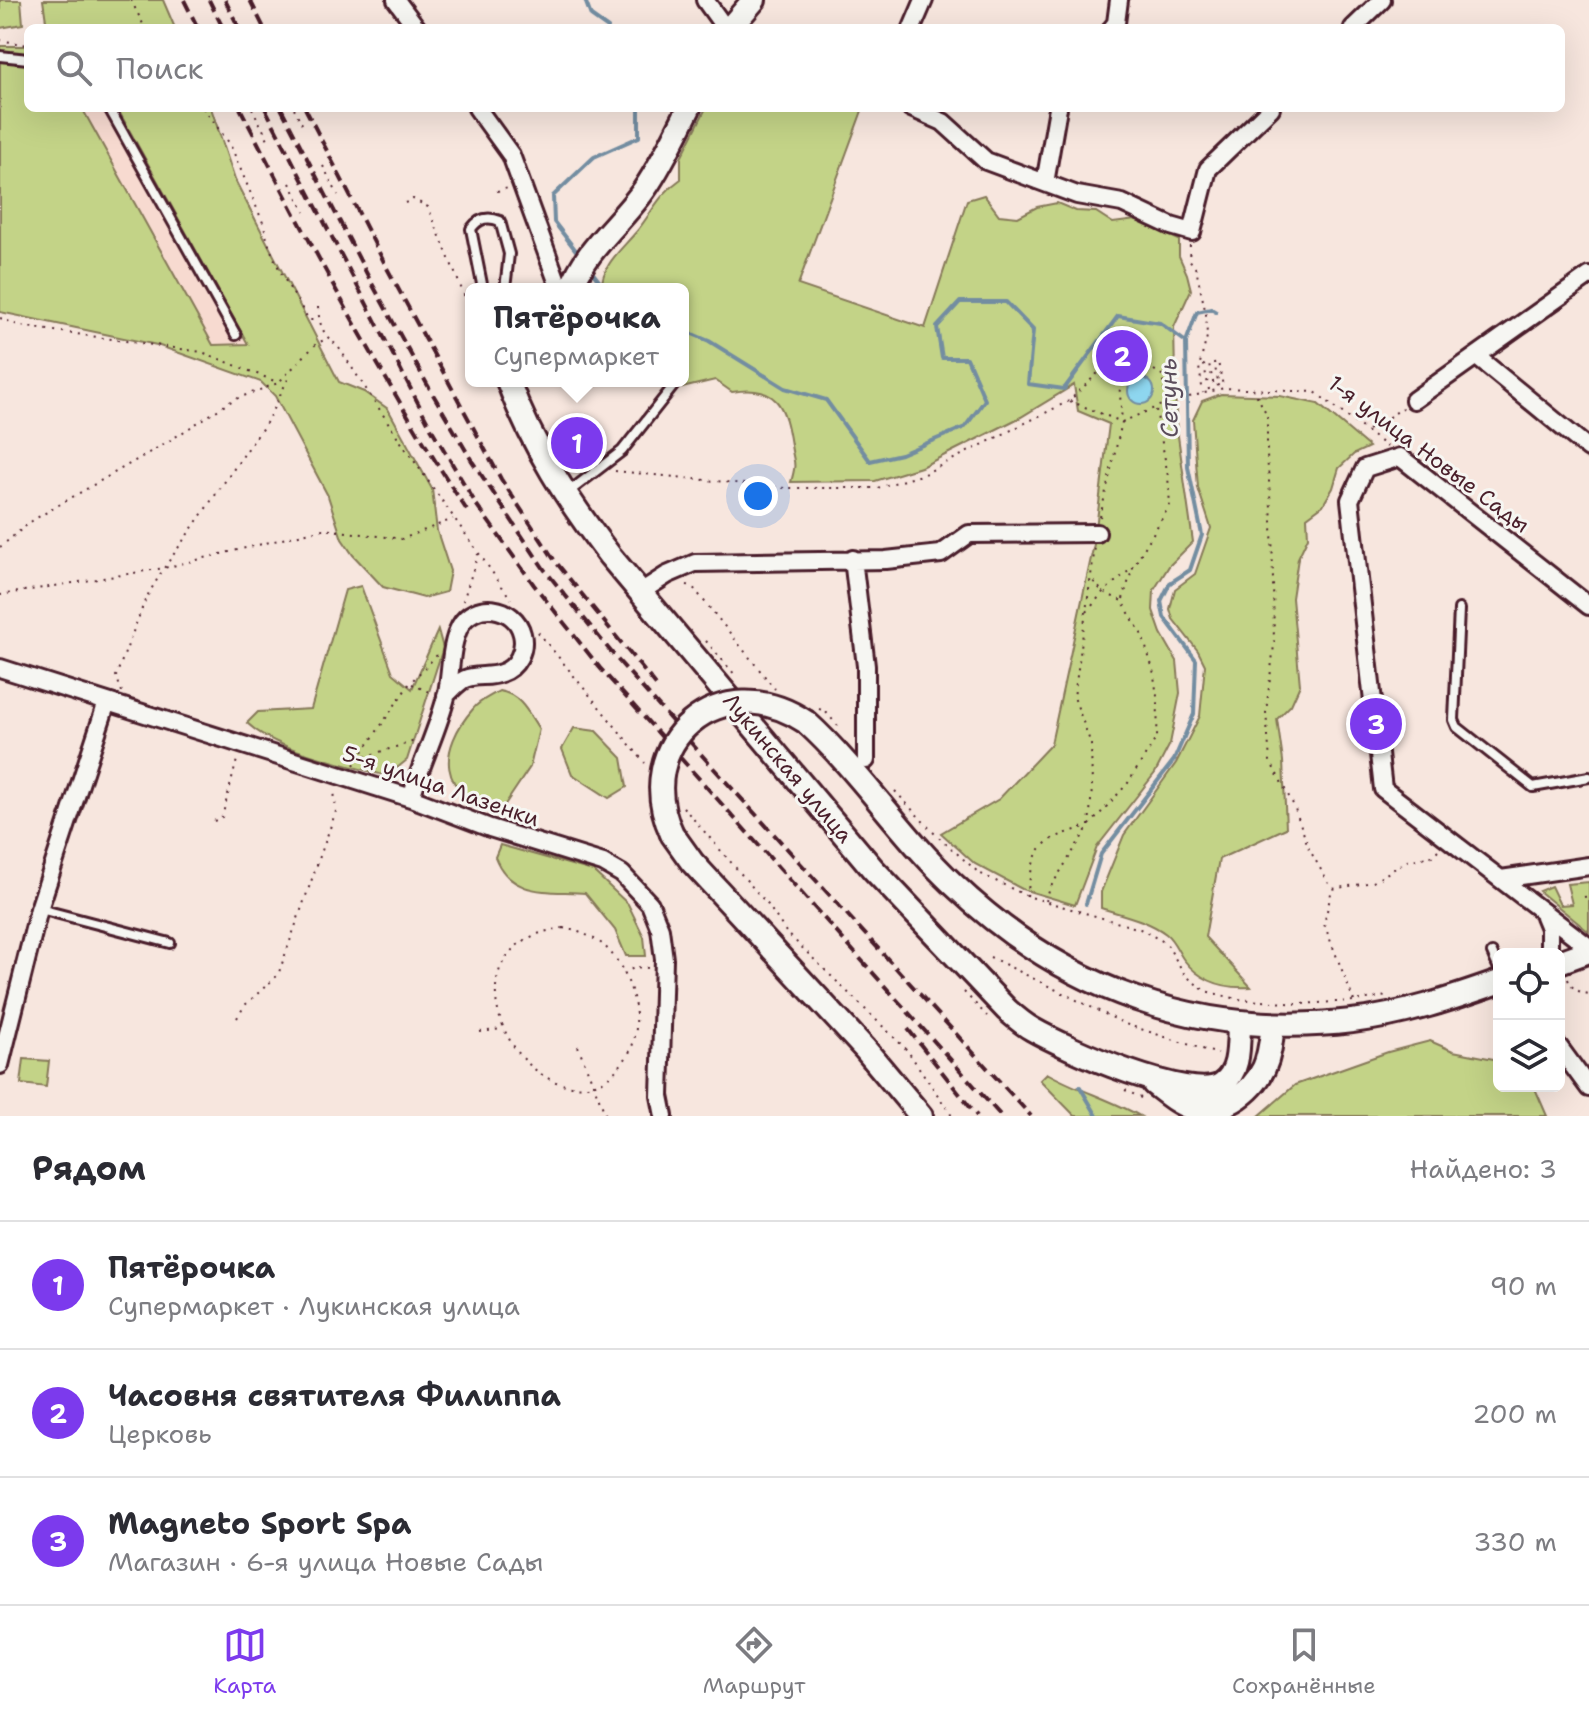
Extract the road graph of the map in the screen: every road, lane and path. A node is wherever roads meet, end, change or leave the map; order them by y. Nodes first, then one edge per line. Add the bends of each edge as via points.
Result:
1 (131, 0) edge
2 (396, 0) edge
3 (705, 0) edge
4 (754, 0) edge
5 (924, 0) edge
6 (1119, 0) edge
7 (1376, 2) edge
8 (143, 24) edge
9 (414, 24) edge
10 (725, 24) edge
11 (732, 24) edge
12 (914, 24) edge
13 (1115, 24) edge
14 (1357, 24) edge
15 (0, 40) edge
16 (24, 44) edge
17 (0, 56) edge
18 (24, 59) edge
19 (111, 112) edge
20 (206, 112) edge
21 (254, 112) edge
22 (296, 112) edge
23 (480, 112) edge
24 (687, 112) edge
25 (920, 112) edge
26 (1057, 112) edge
27 (1267, 112) edge
28 (302, 124) dead end
29 (269, 141) dead end
30 (323, 166) dead end
31 (290, 183) dead end
32 (1045, 183) junction
33 (514, 186) dead end
34 (497, 191) dead end
35 (338, 195) dead end
36 (405, 203) dead end
37 (305, 212) dead end
38 (1189, 259) dead end
39 (1589, 276) edge
40 (482, 283) edge
41 (506, 283) edge
42 (570, 283) edge
43 (465, 297) edge
44 (318, 307) dead end
45 (0, 318) edge
46 (319, 321) junction
47 (236, 335) dead end
48 (327, 339) junction
49 (1477, 357) junction
50 (1118, 365) junction
51 (290, 374) junction
52 (278, 383) junction
53 (510, 387) edge
54 (673, 387) edge
55 (1224, 388) junction
56 (1253, 388) junction
57 (1210, 392) junction
58 (1203, 393) junction
59 (1414, 400) joint
60 (1069, 401) junction
61 (1166, 403) junction
62 (1156, 409) junction
63 (1122, 422) junction
64 (1366, 431) junction
65 (1589, 449) edge
66 (1400, 457) junction
67 (595, 473) junction
68 (566, 495) junction
69 (454, 518) junction
70 (1097, 533) junction
71 (0, 547) edge
72 (479, 553) junction
73 (853, 559) junction
74 (1133, 567) junction
75 (164, 568) junction
76 (1091, 578) junction
77 (1103, 592) junction
78 (639, 593) junction
79 (0, 595) edge
80 (513, 601) dead end
81 (1122, 601) junction
82 (462, 604) dead end
83 (1589, 606) edge
84 (1459, 609) dead end
85 (1086, 612) junction
86 (532, 624) dead end
87 (439, 653) dead end
88 (0, 668) edge
89 (410, 683) junction
90 (441, 696) junction
91 (123, 697) dead end
92 (107, 702) junction
93 (420, 740) dead end
94 (357, 759) junction
95 (237, 760) dead end
96 (866, 760) dead end
97 (647, 765) dead end
98 (352, 769) dead end
99 (1589, 777) edge
100 (334, 789) dead end
101 (411, 798) junction
102 (677, 800) dead end
103 (214, 821) dead end
104 (1089, 826) junction
105 (1448, 841) junction
106 (1589, 866) edge
107 (1501, 879) junction
108 (1332, 889) junction
109 (1027, 896) dead end
110 (1045, 902) dead end
111 (39, 909) junction
112 (1078, 912) dead end
113 (1544, 916) junction
114 (170, 943) dead end
115 (1549, 948) edge
116 (1589, 949) edge
117 (990, 957) dead end
118 (652, 969) dead end
119 (1565, 969) edge
120 (1565, 973) edge
121 (624, 975) junction
122 (1493, 984) edge
123 (1399, 994) dead end
124 (1589, 994) edge
125 (1354, 1001) junction
126 (237, 1018) dead end
127 (1239, 1022) junction
128 (1273, 1025) junction
129 (502, 1029) junction
130 (480, 1032) dead end
131 (578, 1046) dead end
132 (1565, 1055) edge
133 (1224, 1056) dead end
134 (518, 1059) dead end
135 (0, 1065) edge
136 (533, 1073) dead end
137 (1144, 1077) junction
138 (549, 1084) dead end
139 (594, 1086) junction
140 (557, 1088) dead end
141 (1589, 1088) edge
142 (606, 1116) edge
143 (664, 1116) edge
144 (921, 1116) edge
145 (952, 1116) edge

1 - 8 path
2 - 9 street
3 - 10 street
4 - 11 street
5 - 12 street
6 - 13 street
7 - 14 street
15 - 16 path
17 - 18 lane
19 - 47 lane
20 - 46 path via 230,144 276,264 309,320
21 - 29 path
22 - 28 path
23 - 42 street via 511,155 557,281
24 - 42 street via 642,192
25 - 32 street via 943,122 986,161
26 - 32 street
27 - 32 street via 1208,169 1192,232 1122,203
30 - 35 path
31 - 37 path
33 - 34 path
36 - 43 path via 413,199 428,207
38 - 58 path via 1204,305 1207,337 1199,367
39 - 49 street
40 - 41 lane via 471,229 492,218 500,221 509,254
44 - 46 path
45 - 52 path via 20,326 202,352
46 - 48 path
48 - 51 path
48 - 69 path via 337,345
49 - 59 street
49 - 65 street
50 - 60 path via 1101,370
50 - 61 path via 1138,360 1162,375
50 - 63 path
51 - 52 path
51 - 75 path via 266,423
52 - 71 path via 233,400 33,520
53 - 68 street, Лукинская улица via 530,436
54 - 67 lane via 622,451
55 - 56 path, 1-я улица Новые Сады
55 - 57 path, 1-я улица Новые Сады
55 - 57 path via 1218,362 1214,363 1219,385 1214,386 1209,364 1204,365
56 - 64 path, 1-я улица Новые Сады via 1315,392
56 - 108 path via 1267,415 1272,520 1274,645 1266,712 1270,761
57 - 58 path, 1-я улица Новые Сады
58 - 61 path, 1-я улица Новые Сады
59 - 64 path
60 - 63 path
60 - 67 path via 924,474 877,488 784,488 611,470
61 - 62 path, 1-я улица Новые Сады
62 - 63 path, 1-я улица Новые Сады
62 - 74 path via 1170,505
63 - 70 path
64 - 66 path, 1-я улица Новые Сады
66 - 83 street, 1-я улица Новые Сады
66 - 105 street via 1365,468 1350,500 1383,789
67 - 68 lane
68 - 78 street, Лукинская улица
69 - 72 path
69 - 75 path via 402,539 323,529
70 - 73 street via 969,534 941,554
70 - 76 path
72 - 80 path
72 - 82 path
73 - 78 street via 695,563
73 - 96 street via 866,666
74 - 77 path
74 - 81 path
75 - 79 path
75 - 91 path via 146,598 116,676
76 - 77 path
76 - 85 path
77 - 81 path
77 - 85 path
78 - 137 street, Лукинская улица via 873,869 1004,1008 1064,1046
81 - 104 path via 1142,635 1153,669 1157,737 1128,783
84 - 99 lane via 1457,727 1533,787
85 - 104 path via 1074,697 1091,744
86 - 97 path
87 - 89 path
88 - 92 street, 5-я улица Лазенки
89 - 90 path
89 - 94 path
90 - 90 street via 463,679 501,673 519,659 523,636 511,616 501,610 478,610 461,625
90 - 101 street
92 - 101 street, 5-я улица Лазенки
92 - 111 street
93 - 94 path
94 - 98 path
95 - 103 path via 222,817
100 - 126 path via 336,811 278,975
101 - 143 street, 5-я улица Лазенки via 603,863 640,891 657,917 664,959
102 - 145 path via 786,932 907,1050
104 - 109 path via 1045,842 1034,855
104 - 110 path
105 - 107 street
105 - 108 path via 1432,856 1407,861 1373,882
106 - 107 street
107 - 113 street
108 - 125 path via 1324,924
111 - 114 lane
111 - 135 street
112 - 125 path via 1140,929 1166,943 1185,975 1205,991 1284,1003
113 - 115 street
113 - 116 street
116 - 119 street
117 - 133 path via 1125,1024
118 - 121 path via 635,967
120 - 124 path via 1570,986
121 - 129 path via 603,945 583,932 563,928 526,938 502,962 496,978
121 - 139 path via 634,1003 631,1050
122 - 128 street via 1355,1021
123 - 125 path
127 - 128 street
127 - 137 street, Лукинская улица via 1235,1067 1216,1088 1198,1091
127 - 144 street, bridge via 1129,998 1043,955 951,882 806,722 779,707 748,701 712,709 691,722 672,746 662,776 662,807 672,834
128 - 137 street, Лукинская улица via 1263,1070 1246,1091 1219,1108 1182,1105
129 - 130 path
129 - 134 path
131 - 139 path
132 - 141 street
136 - 138 path
139 - 140 path via 578,1091
139 - 142 path

